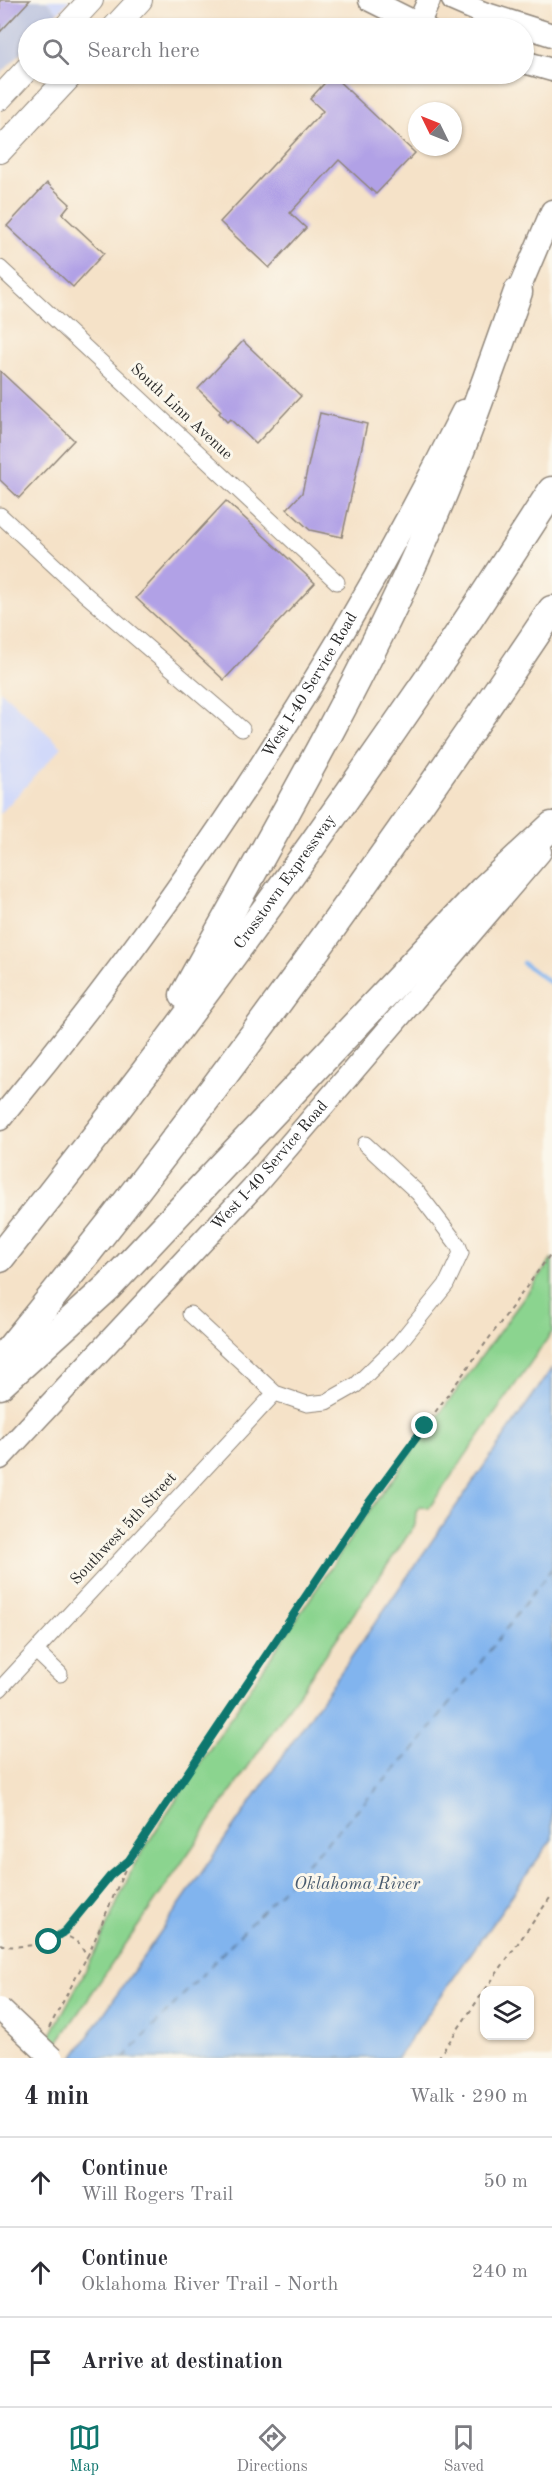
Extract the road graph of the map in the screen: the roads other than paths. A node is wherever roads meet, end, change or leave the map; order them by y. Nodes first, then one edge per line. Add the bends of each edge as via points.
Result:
1 (91, 0) edge
2 (140, 0) edge
3 (370, 0) edge
4 (429, 0) edge
5 (453, 0) edge
6 (74, 18) edge
7 (123, 18) edge
8 (405, 18) edge
9 (424, 18) edge
10 (499, 18) edge
11 (534, 29) edge
12 (552, 34) edge
13 (534, 65) edge
14 (552, 70) edge
15 (18, 79) edge
16 (39, 84) edge
17 (61, 84) edge
18 (51, 96) junction
19 (0, 98) edge
20 (0, 151) edge
21 (552, 211) edge
22 (0, 268) edge
23 (518, 292) junction
24 (552, 491) edge
25 (0, 515) edge
26 (337, 582) dead end
27 (552, 610) edge
28 (242, 729) dead end
29 (552, 826) edge
30 (552, 837) edge
31 (131, 1091) junction
32 (0, 1119) edge
33 (365, 1144) dead end
34 (0, 1258) edge
35 (190, 1314) dead end
36 (0, 1361) edge
37 (0, 1385) edge
38 (275, 1393) junction
39 (0, 1458) edge
40 (36, 1651) junction
41 (60, 1674) dead end
42 (0, 1689) edge
43 (0, 2009) edge
44 (52, 2058) edge

1 - 6 main road
2 - 7 main road
3 - 8 main road
4 - 9 main road
5 - 10 main road
11 - 12 main road
13 - 14 main road
15 - 19 main road
16 - 18 main road
17 - 18 main road
18 - 20 main road
21 - 23 main road, West I-40 Service Road
22 - 26 street, South Linn Avenue
23 - 31 highway via 458,461 375,643
23 - 32 main road, West I-40 Service Road via 441,456 299,707 155,922
24 - 31 highway, Crosstown Expressway via 417,696 273,901
25 - 28 street
27 - 36 highway via 320,947 79,1265
29 - 37 highway via 483,890 108,1287
30 - 39 main road, West I-40 Service Road via 257,1183
31 - 34 highway, Crosstown Expressway
33 - 38 street via 418,1192 461,1252 446,1285 424,1313 356,1385 326,1402 307,1404
35 - 38 street
38 - 40 street, Southwest 5th Street
40 - 41 street
40 - 42 street, Southwest 5th Street
43 - 44 main road, bridge

